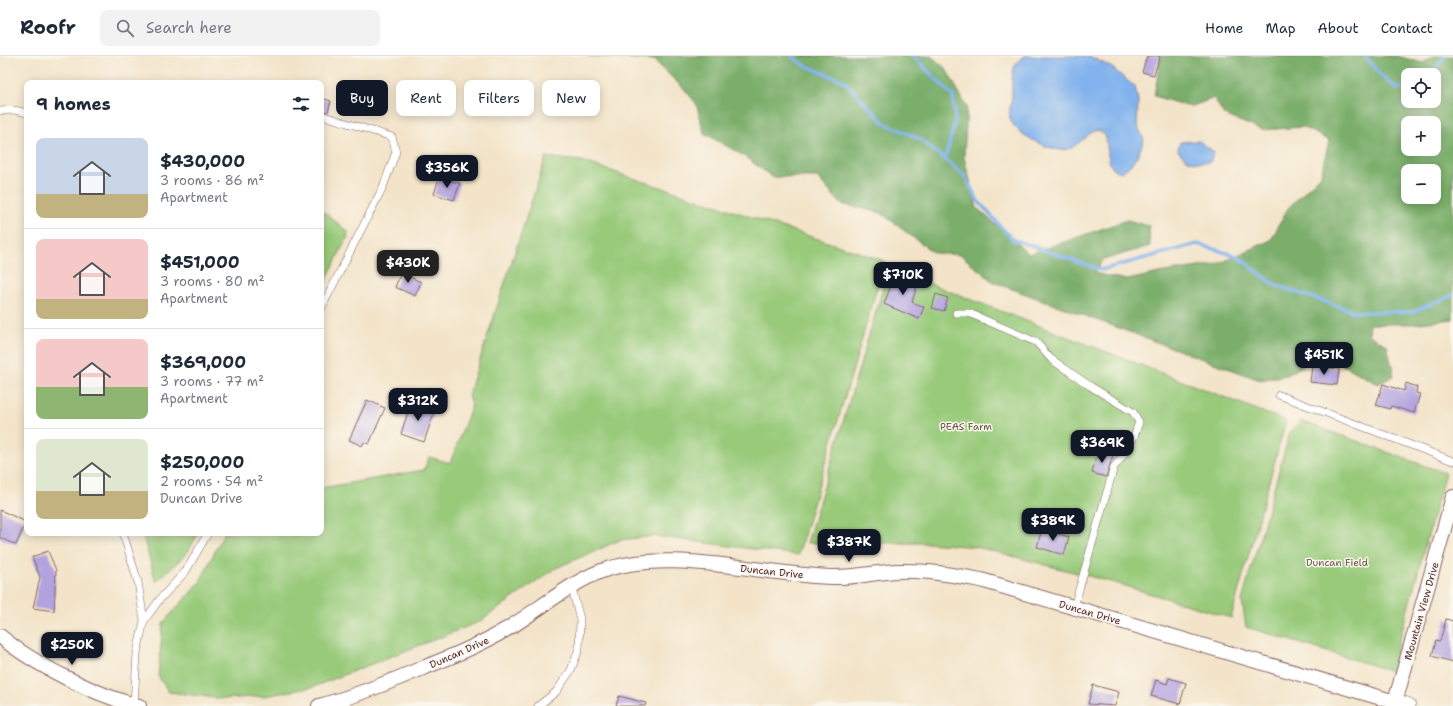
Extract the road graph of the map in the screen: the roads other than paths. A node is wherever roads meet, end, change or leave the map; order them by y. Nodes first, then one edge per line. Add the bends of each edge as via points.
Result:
1 (0, 111) edge
2 (24, 112) edge
3 (324, 117) edge
4 (324, 303) edge
5 (956, 313) dead end
6 (1280, 395) dead end
7 (1453, 461) edge
8 (1453, 497) edge
9 (124, 536) edge
10 (206, 536) edge
11 (571, 585) junction
12 (1074, 607) junction
13 (144, 621) junction
14 (0, 636) edge
15 (1401, 704) edge
16 (137, 705) edge
17 (319, 706) edge
18 (538, 706) edge

1 - 2 lane
3 - 4 lane via 392,138 396,152 383,187
5 - 12 lane via 969,312 1036,342 1051,359 1133,412 1139,422 1126,455 1114,468
6 - 7 lane
8 - 15 street, Mountain View Drive
9 - 13 lane via 138,582
10 - 13 lane via 186,571
11 - 12 street, Duncan Drive via 600,572 659,560 780,574 834,577 899,571 941,573 981,580
11 - 17 street, Duncan Drive via 477,646 382,685
11 - 18 lane via 580,619 579,649 571,670 556,692
12 - 15 street, Duncan Drive
13 - 16 lane via 137,654
14 - 16 street via 53,671 88,688

